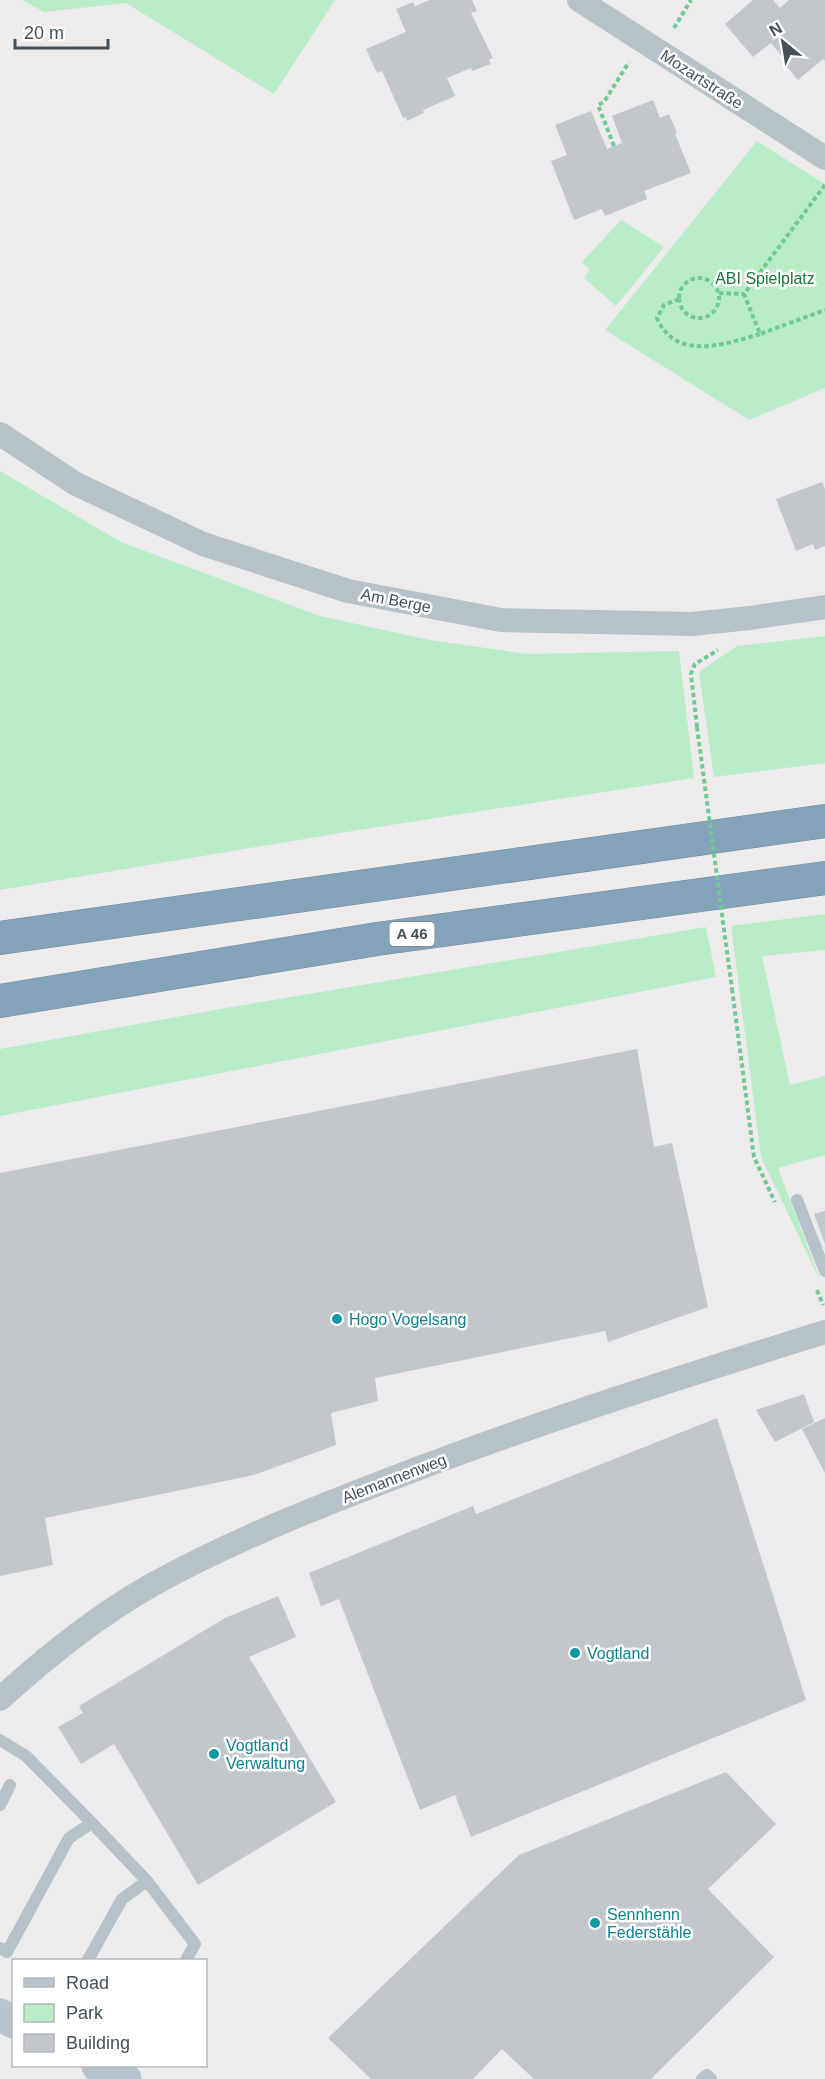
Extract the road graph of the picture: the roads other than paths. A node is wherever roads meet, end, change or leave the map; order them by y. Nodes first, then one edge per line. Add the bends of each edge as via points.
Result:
1 (579, 0) edge
2 (825, 158) edge
3 (0, 434) edge
4 (825, 607) edge
5 (825, 820) edge
6 (825, 878) edge
7 (0, 938) edge
8 (0, 1001) edge
9 (797, 1200) dead end
10 (825, 1271) edge
11 (825, 1332) edge
12 (0, 1699) edge
13 (0, 1740) edge
14 (10, 1785) dead end
15 (0, 1805) edge
16 (92, 1823) junction
17 (147, 1881) junction
18 (0, 1948) edge
19 (89, 1959) edge
20 (187, 1959) edge
21 (702, 2079) edge
22 (711, 2079) edge

1 - 2 street, Mozartstraße
3 - 4 street, Am Berge via 76,484 203,544 348,591 501,620 692,624
5 - 7 highway
6 - 8 highway, A 46 via 377,939
9 - 10 lane
11 - 12 street, Alemannenweg via 515,1432 356,1492 208,1556 148,1587 93,1623
13 - 16 lane via 26,1756
14 - 15 lane
16 - 17 lane
16 - 18 lane via 69,1839 7,1952
17 - 19 lane via 122,1899
17 - 20 lane via 195,1944
21 - 22 lane via 707,2075

